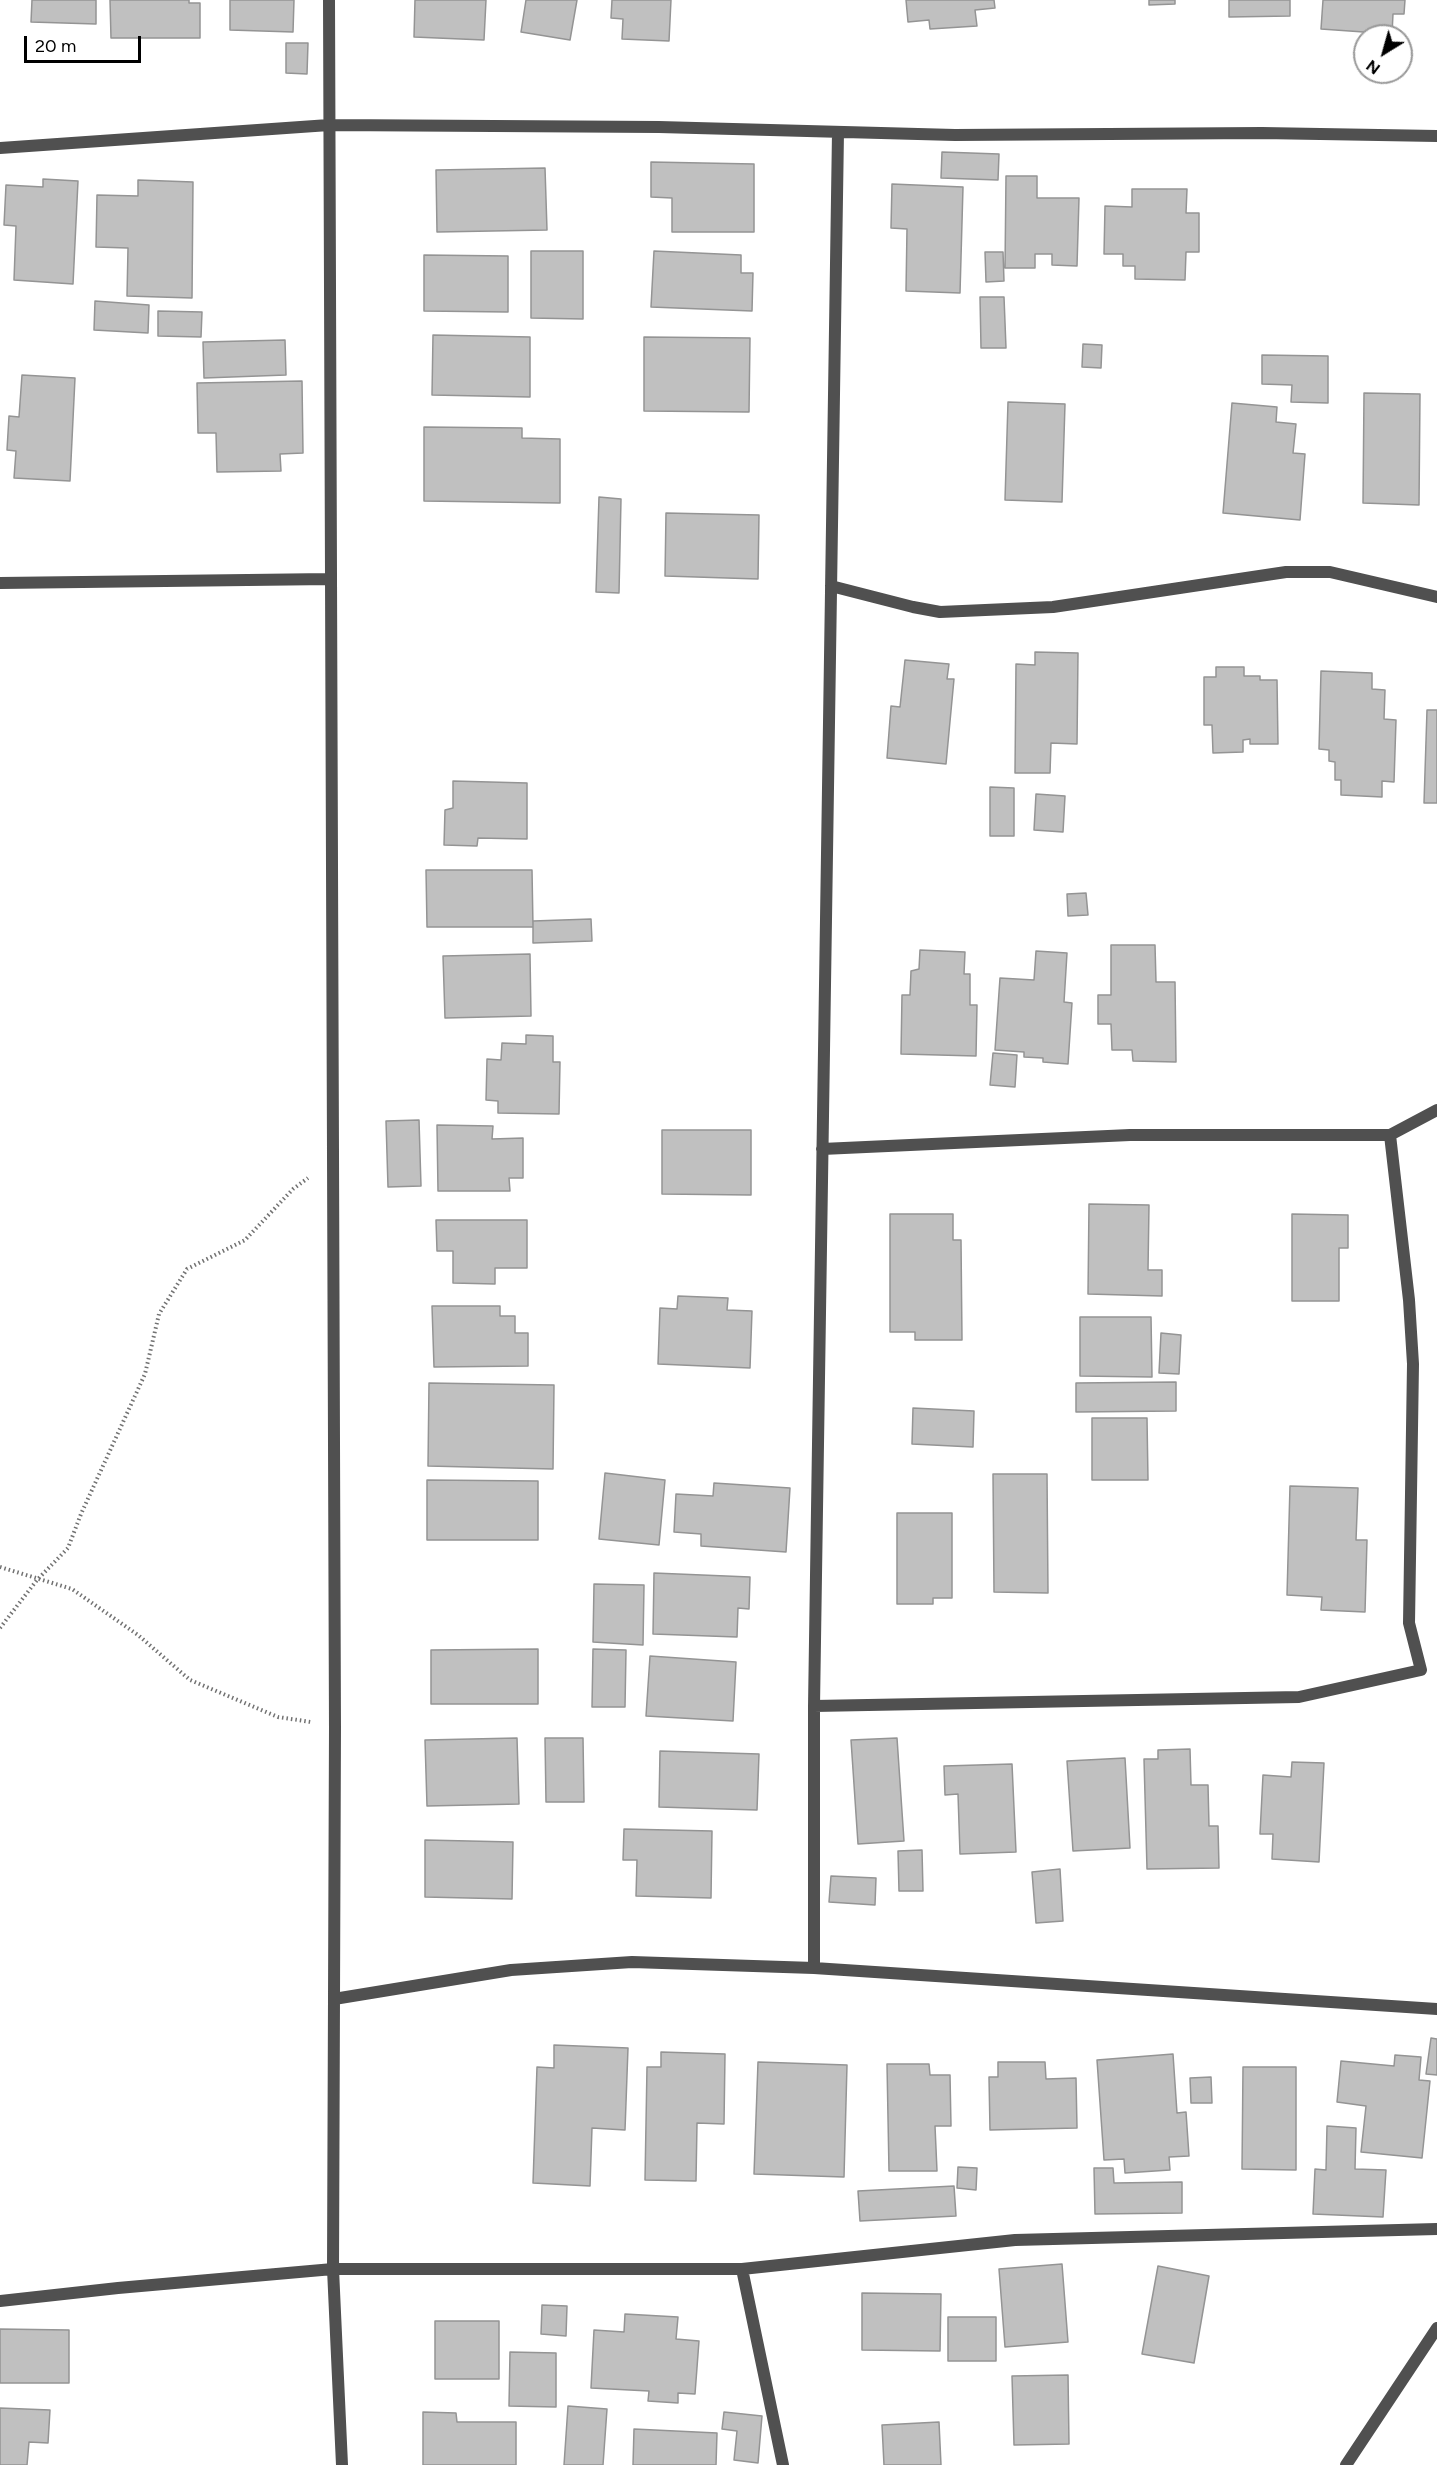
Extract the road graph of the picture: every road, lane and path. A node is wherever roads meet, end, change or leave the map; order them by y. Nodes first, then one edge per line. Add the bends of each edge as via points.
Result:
1 (329, 0) edge
2 (329, 125) junction
3 (838, 132) junction
4 (1437, 136) edge
5 (0, 148) edge
6 (330, 579) junction
7 (0, 583) edge
8 (831, 586) junction
9 (1437, 597) edge
10 (1437, 1110) edge
11 (1390, 1135) junction
12 (822, 1149) junction
13 (332, 1173) junction
14 (0, 1567) edge
15 (37, 1580) junction
16 (0, 1628) edge
17 (814, 1706) junction
18 (335, 1726) junction
19 (814, 1968) junction
20 (334, 1999) junction
21 (1437, 2009) edge
22 (1437, 2229) edge
23 (333, 2269) junction
24 (742, 2269) junction
25 (0, 2301) edge
26 (1437, 2328) edge
27 (342, 2465) edge
28 (783, 2465) edge
29 (1346, 2465) edge

1 - 2 street
2 - 3 street
2 - 5 street
2 - 6 street
3 - 4 street
3 - 8 street
6 - 7 street
6 - 13 street
8 - 9 street via 940,612 1053,606 1286,572 1330,572
8 - 12 street
10 - 11 street
11 - 12 street via 1130,1135
11 - 17 street via 1413,1364 1409,1623 1421,1670 1299,1697
12 - 17 street
13 - 15 path via 305,1179 245,1240 187,1269 159,1314 145,1374 68,1548
13 - 18 street
14 - 15 path
15 - 16 path
15 - 18 path via 72,1589 138,1635 190,1680 278,1717
17 - 19 street
18 - 20 street
19 - 20 street via 632,1962 511,1970
19 - 21 street
20 - 23 street
22 - 24 street via 1015,2240
23 - 24 street
23 - 25 street
23 - 27 street
24 - 28 street
26 - 29 street

